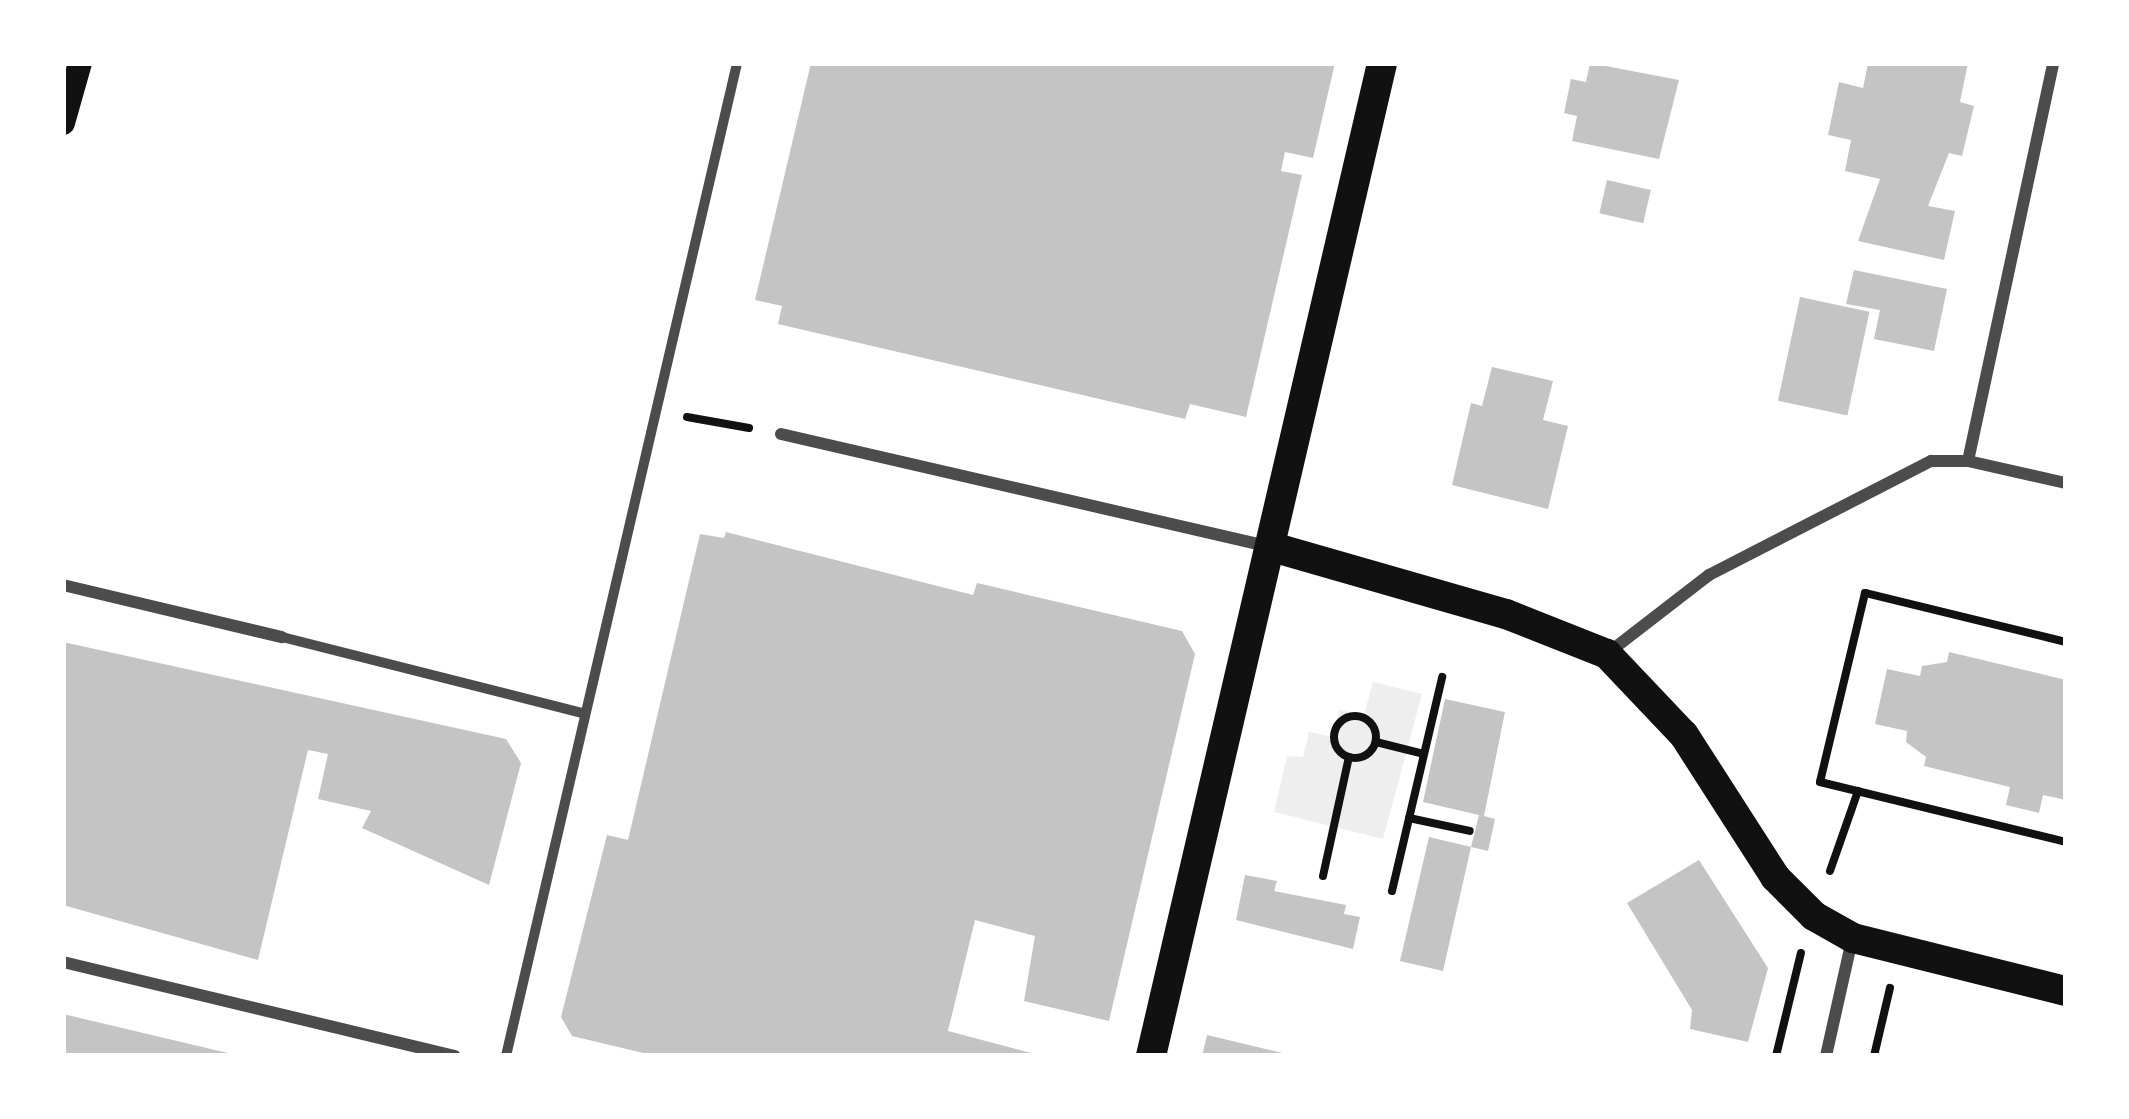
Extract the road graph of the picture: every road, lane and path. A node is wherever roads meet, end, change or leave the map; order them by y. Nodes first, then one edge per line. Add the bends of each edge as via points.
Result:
1 (80, 63) edge
2 (737, 63) edge
3 (1382, 63) edge
4 (2053, 63) edge
5 (63, 123) edge
6 (662, 413) junction
7 (781, 434) joint
8 (1968, 461) junction
9 (2066, 483) edge
10 (1272, 548) junction
11 (63, 585) edge
12 (282, 637) joint
13 (2066, 642) edge
14 (1607, 654) junction
15 (1442, 677) dead end
16 (583, 713) junction
17 (1376, 742) junction
18 (1424, 754) junction
19 (1349, 757) junction
20 (1858, 791) junction
21 (1409, 818) junction
22 (1470, 831) dead end
23 (2066, 842) edge
24 (1323, 876) dead end
25 (1392, 891) dead end
26 (1814, 916) junction
27 (1853, 938) junction
28 (63, 962) edge
29 (2066, 991) edge
30 (455, 1056) edge
31 (506, 1056) edge
32 (1150, 1056) edge
33 (1776, 1056) edge
34 (1826, 1056) edge

1 - 5 main road
2 - 6 street
3 - 10 main road
4 - 8 street
6 - 7 path
6 - 16 street
7 - 10 street
8 - 9 street
8 - 14 street via 1931,461 1709,575
10 - 14 main road via 1506,614
10 - 32 main road
11 - 12 street
12 - 16 street
13 - 20 path via 1865,593 1820,782
14 - 26 main road via 1684,735 1775,877
15 - 18 path
16 - 31 street
17 - 18 path
17 - 19 path via 1364,756
17 - 19 path via 1361,716 1341,721 1335,741
18 - 21 path
19 - 24 path
20 - 23 path
20 - 26 path
21 - 22 path
21 - 25 path
26 - 27 main road
26 - 33 path
27 - 29 main road
27 - 34 street
28 - 30 street

